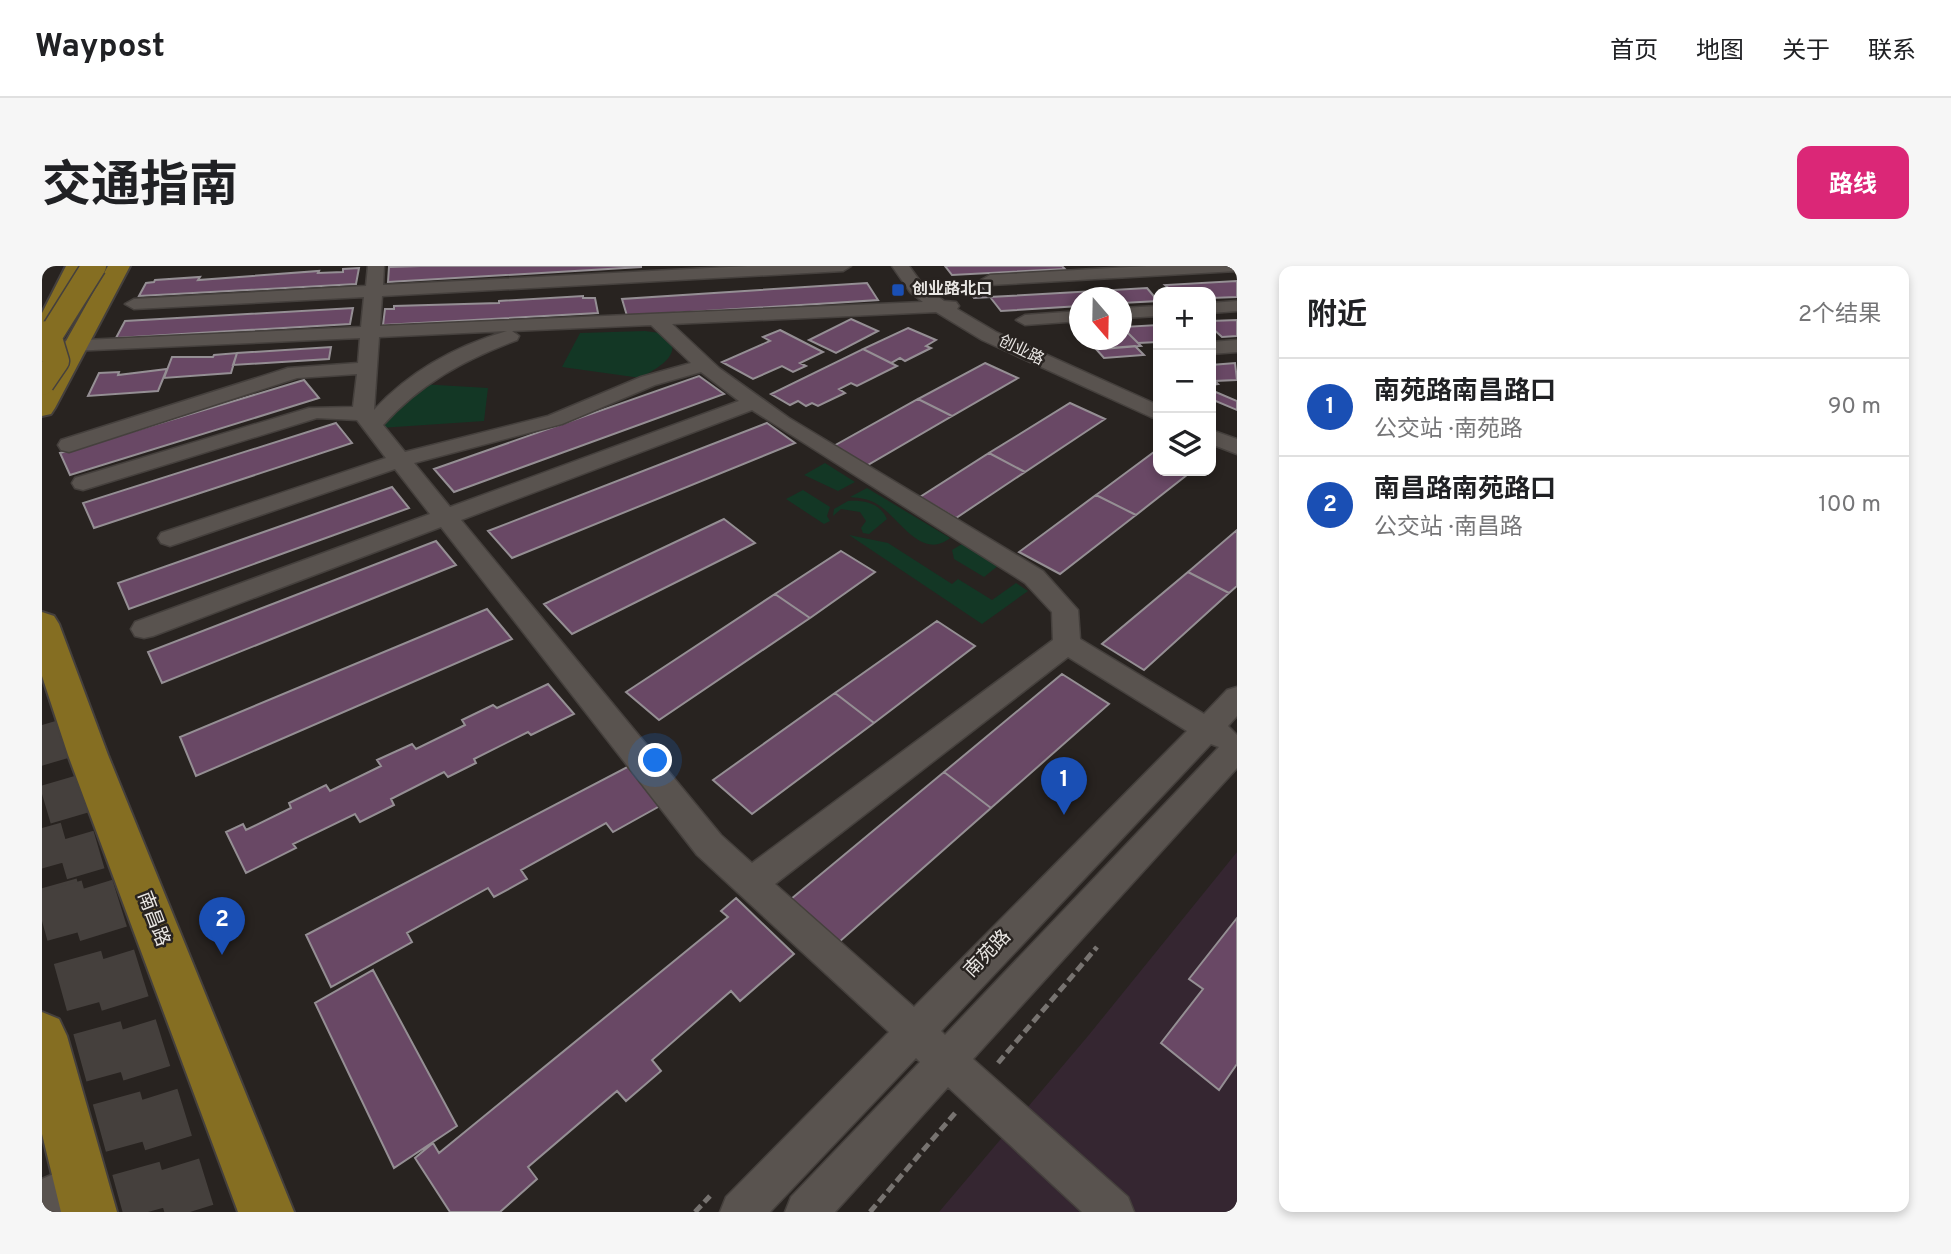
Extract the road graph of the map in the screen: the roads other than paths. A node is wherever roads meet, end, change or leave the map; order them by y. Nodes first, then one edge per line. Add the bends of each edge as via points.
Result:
1 (76, 266) edge
2 (94, 266) edge
3 (119, 266) edge
4 (843, 266) edge
5 (900, 266) edge
6 (909, 266) edge
7 (1237, 266) edge
8 (1140, 272) junction
9 (375, 279) edge
10 (609, 279) junction
11 (990, 280) dead end
12 (1156, 285) dead end
13 (134, 304) dead end
14 (1237, 306) edge
15 (946, 307) junction
16 (1216, 308) edge
17 (1153, 311) edge
18 (1132, 312) edge
19 (42, 317) edge
20 (1069, 317) edge
21 (1025, 320) dead end
22 (658, 321) junction
23 (620, 322) junction
24 (562, 325) junction
25 (370, 333) junction
26 (42, 335) edge
27 (77, 345) junction
28 (1237, 346) edge
29 (42, 348) edge
30 (1216, 348) edge
31 (705, 365) junction
32 (367, 368) junction
33 (42, 383) edge
34 (754, 402) junction
35 (1153, 404) edge
36 (42, 408) edge
37 (1153, 411) edge
38 (368, 419) junction
39 (1216, 431) edge
40 (1216, 438) edge
41 (1237, 440) edge
42 (69, 445) dead end
43 (1237, 447) edge
44 (401, 460) junction
45 (83, 483) dead end
46 (446, 517) junction
47 (170, 538) dead end
48 (42, 625) edge
49 (144, 629) dead end
50 (1068, 644) junction
51 (1237, 698) edge
52 (1198, 736) junction
53 (1233, 758) edge
54 (751, 883) junction
55 (42, 1036) edge
56 (939, 1055) junction
57 (71, 1198) edge
58 (266, 1212) edge
59 (741, 1212) edge
60 (806, 1212) edge
61 (1113, 1212) edge

1 - 19 main road
1 - 26 main road
2 - 29 main road, bridge
3 - 27 main road
4 - 10 street
5 - 15 street, 创业路 via 916,288
6 - 15 street, 创业路
7 - 8 street
8 - 11 street
8 - 12 street
9 - 10 street
9 - 13 street
9 - 25 street
10 - 23 street
14 - 16 street
15 - 22 street
15 - 35 street, 创业路 via 1029,350
15 - 37 street, 创业路 via 1024,354
17 - 18 street
20 - 21 street
22 - 23 street
22 - 31 street
23 - 24 street
24 - 25 street
24 - 38 street via 492,342 431,370
25 - 27 street
25 - 32 street
26 - 33 main road, bridge via 50,338 57,361
27 - 29 street
27 - 36 main road
28 - 30 street
31 - 34 street
31 - 44 street via 648,381 555,420
32 - 38 street
32 - 42 street via 295,372
34 - 46 street
34 - 50 street via 1034,576 1065,610
38 - 44 street
38 - 45 street via 316,412
39 - 41 street
40 - 43 street
44 - 46 street
44 - 47 street
46 - 49 street
46 - 54 street via 709,845
48 - 58 main road, 南昌路
50 - 52 street
50 - 54 street
51 - 52 street, 南苑路
52 - 53 street
52 - 56 street, 南苑路
53 - 56 street, 南苑路
54 - 56 street
55 - 57 main road
56 - 59 street, 南苑路
56 - 60 street, 南苑路
56 - 61 street

